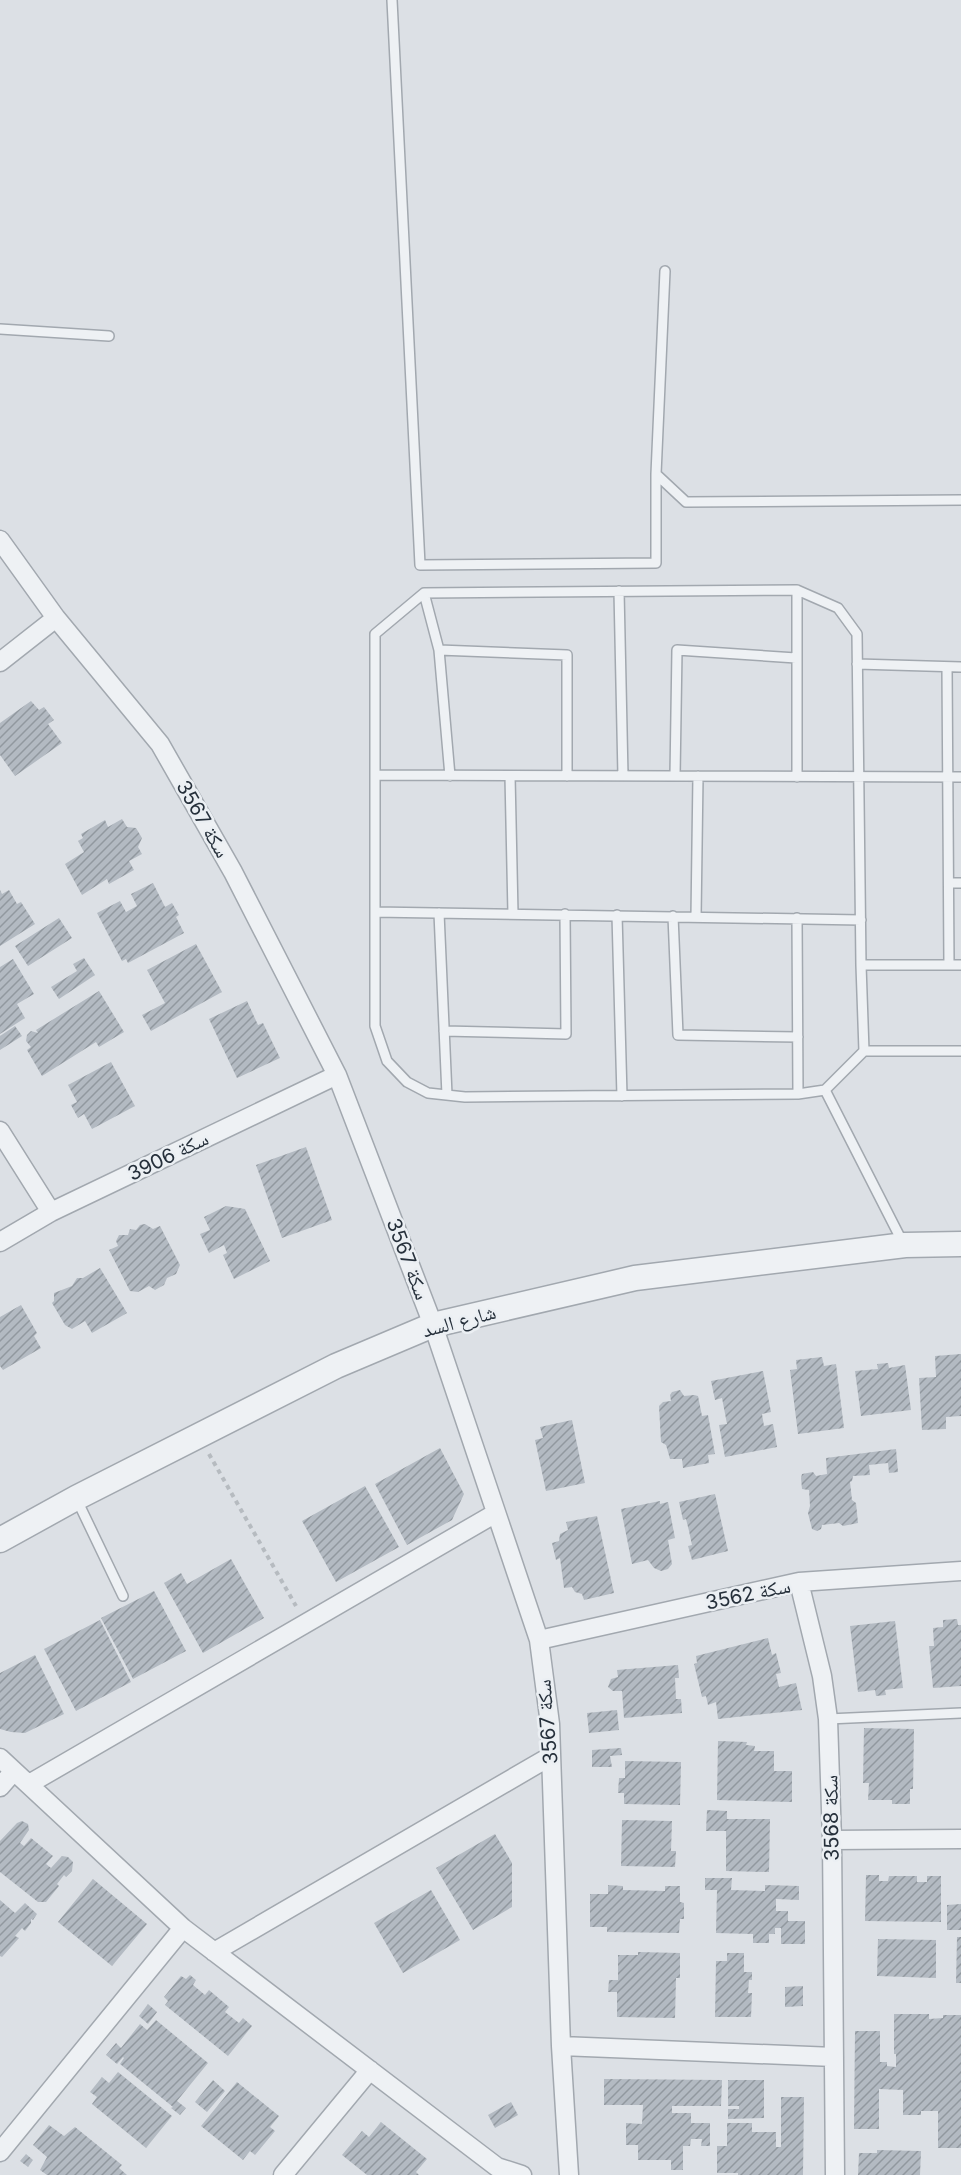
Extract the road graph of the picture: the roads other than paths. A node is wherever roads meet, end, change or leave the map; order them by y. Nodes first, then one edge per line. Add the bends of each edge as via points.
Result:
1 (392, 0) edge
2 (665, 272) dead end
3 (0, 328) edge
4 (109, 336) dead end
5 (656, 474) junction
6 (961, 500) edge
7 (0, 540) edge
8 (797, 590) junction
9 (619, 591) junction
10 (424, 593) junction
11 (56, 618) junction
12 (440, 650) junction
13 (796, 658) junction
14 (0, 662) edge
15 (857, 664) junction
16 (947, 667) junction
17 (961, 667) edge
18 (376, 775) junction
19 (450, 776) junction
20 (510, 776) junction
21 (567, 776) junction
22 (623, 776) junction
23 (675, 776) junction
24 (699, 776) junction
25 (797, 777) junction
26 (860, 777) junction
27 (949, 777) junction
28 (961, 777) edge
29 (949, 883) junction
30 (961, 883) edge
31 (375, 912) junction
32 (439, 912) junction
33 (513, 914) junction
34 (565, 914) junction
35 (617, 915) junction
36 (673, 916) junction
37 (696, 917) junction
38 (796, 918) junction
39 (861, 920) junction
40 (861, 965) junction
41 (949, 965) junction
42 (961, 965) edge
43 (444, 1031) junction
44 (798, 1037) junction
45 (864, 1051) junction
46 (961, 1051) edge
47 (337, 1075) junction
48 (825, 1090) junction
49 (798, 1094) junction
50 (447, 1095) junction
51 (622, 1096) junction
52 (0, 1131) edge
53 (51, 1212) junction
54 (0, 1242) edge
55 (961, 1244) edge
56 (904, 1245) junction
57 (433, 1324) junction
58 (76, 1498) junction
59 (496, 1513) junction
60 (0, 1540) edge
61 (961, 1571) edge
62 (799, 1582) junction
63 (123, 1596) dead end
64 (538, 1640) junction
65 (961, 1713) edge
66 (828, 1719) junction
67 (551, 1756) junction
68 (0, 1758) edge
69 (14, 1771) junction
70 (29, 1784) junction
71 (0, 1787) edge
72 (961, 1839) edge
73 (832, 1840) junction
74 (183, 1928) junction
75 (214, 1952) junction
76 (561, 2046) junction
77 (834, 2057) junction
78 (370, 2070) junction
79 (0, 2152) edge
80 (283, 2175) edge
81 (522, 2175) edge
82 (562, 2175) edge
83 (569, 2175) edge
84 (836, 2175) edge

1 - 5 lane via 420,565 656,563
2 - 5 lane
3 - 4 lane
5 - 6 lane via 686,502
7 - 11 street, سكة 3567
8 - 9 lane
8 - 13 lane
8 - 15 lane via 838,608 857,634
9 - 10 lane
9 - 22 lane
10 - 12 lane
10 - 18 lane via 375,634
11 - 14 street
11 - 47 street, سكة 3567 via 160,744 233,872
12 - 19 lane
12 - 21 lane via 567,655
13 - 23 lane via 677,650
13 - 25 lane
15 - 16 lane
15 - 26 lane
16 - 17 lane
16 - 27 lane
18 - 19 lane
18 - 31 lane
19 - 20 lane
20 - 21 lane
20 - 33 lane
21 - 22 lane
22 - 23 lane
23 - 24 lane
24 - 25 lane
24 - 37 lane
25 - 26 lane
26 - 27 lane
26 - 39 lane
27 - 28 lane
27 - 29 lane
29 - 30 lane
29 - 41 lane
31 - 32 lane
31 - 50 lane via 375,1026 387,1061 407,1082 428,1093
32 - 33 lane
32 - 43 lane
33 - 34 lane
34 - 35 lane
34 - 43 lane via 566,1034
35 - 36 lane
35 - 51 lane
36 - 37 lane
36 - 44 lane via 678,1035
37 - 38 lane
38 - 39 lane
38 - 44 lane
39 - 40 lane
40 - 41 lane
40 - 45 lane
41 - 42 lane
43 - 50 lane
44 - 49 lane
45 - 46 lane
45 - 48 lane
47 - 53 street, سكة 3906
47 - 57 street, سكة 3567
48 - 49 lane
48 - 56 lane
49 - 51 lane
50 - 51 lane
52 - 53 street
53 - 54 street, سكة 3906
55 - 56 street, شارع السد
56 - 57 street, شارع السد via 635,1278
57 - 58 street, شارع السد via 336,1366
57 - 59 street, سكة 3567
58 - 60 street, شارع السد
58 - 63 lane
59 - 64 street, سكة 3567
59 - 70 street
61 - 62 street, سكة 3562
62 - 64 street, سكة 3562
62 - 66 street, سكة 3568 via 822,1676
64 - 67 street, سكة 3567
65 - 66 lane
66 - 73 street, سكة 3568
67 - 75 street
67 - 76 street, سكة 3567
68 - 69 street
69 - 70 street
69 - 71 street
70 - 74 street
72 - 73 street
73 - 77 street, سكة 3568
74 - 75 street
74 - 79 street
75 - 78 street
76 - 77 street
76 - 83 street, سكة 3567
77 - 84 street, سكة 3568
78 - 80 street
78 - 81 street via 497,2167
82 - 83 street

